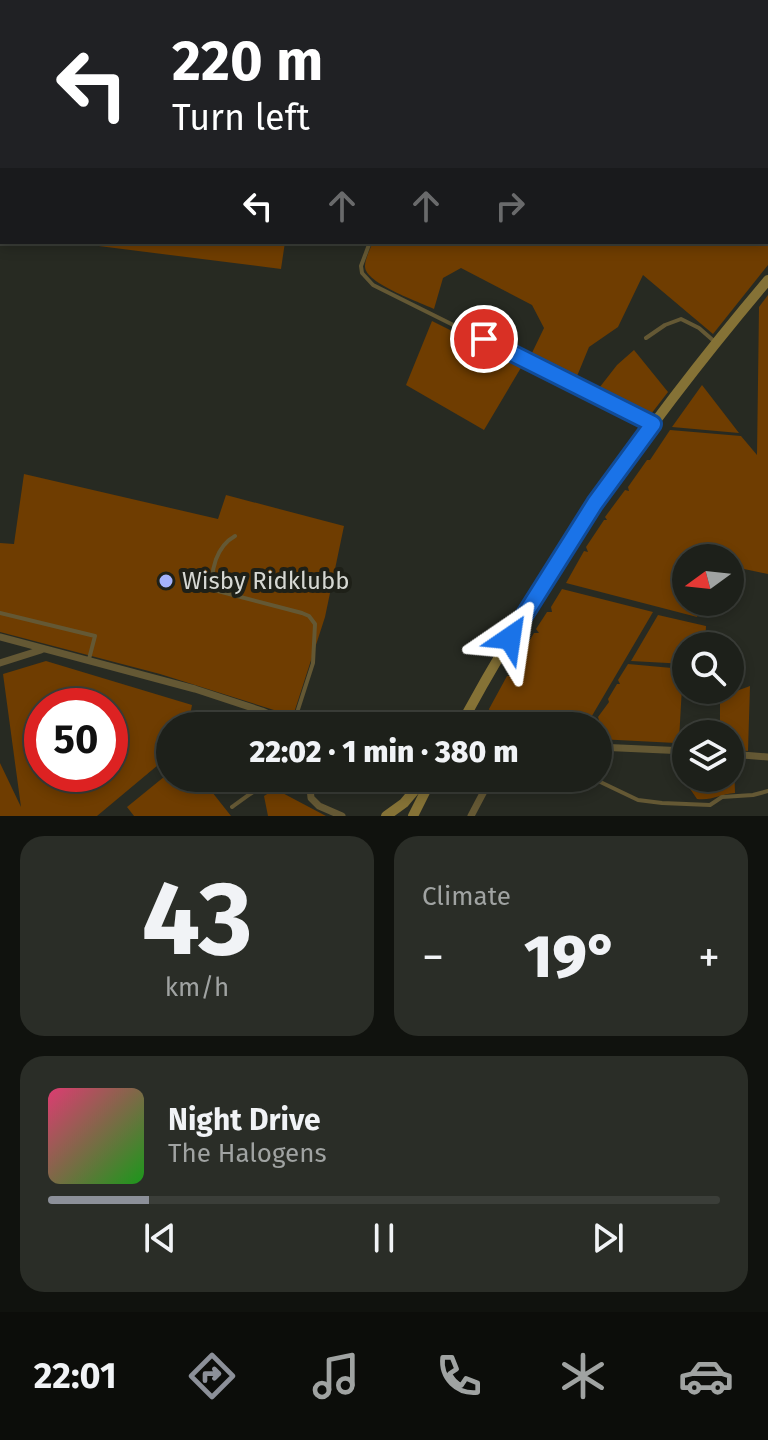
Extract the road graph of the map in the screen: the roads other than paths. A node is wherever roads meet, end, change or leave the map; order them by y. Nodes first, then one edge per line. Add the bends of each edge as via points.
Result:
1 (369, 244) edge
2 (768, 280) edge
3 (646, 338) dead end
4 (717, 344) junction
5 (653, 424) junction
6 (235, 536) dead end
7 (0, 613) edge
8 (0, 637) edge
9 (43, 649) junction
10 (89, 659) junction
11 (0, 663) edge
12 (264, 712) edge
13 (298, 712) edge
14 (467, 712) edge
15 (612, 748) edge
16 (672, 750) edge
17 (744, 755) edge
18 (768, 757) edge
19 (612, 788) edge
20 (768, 791) edge
21 (256, 792) edge
22 (310, 792) edge
23 (413, 792) edge
24 (425, 792) edge
25 (484, 792) edge
26 (232, 807) dead end
27 (343, 816) edge
28 (386, 816) edge
29 (413, 816) edge
30 (471, 816) edge

1 - 5 lane via 361,266 373,285
2 - 4 main road
3 - 4 lane via 681,319
4 - 5 main road
5 - 14 main road via 595,503
6 - 13 lane via 218,551 214,590 302,613 315,624 313,663
7 - 10 lane via 95,636
8 - 9 street
9 - 10 street
9 - 11 street
10 - 12 street
15 - 16 street
17 - 18 street
19 - 20 lane via 638,800 710,805 722,797
21 - 26 lane
22 - 27 street via 319,806
23 - 28 main road
24 - 29 main road
25 - 30 street

